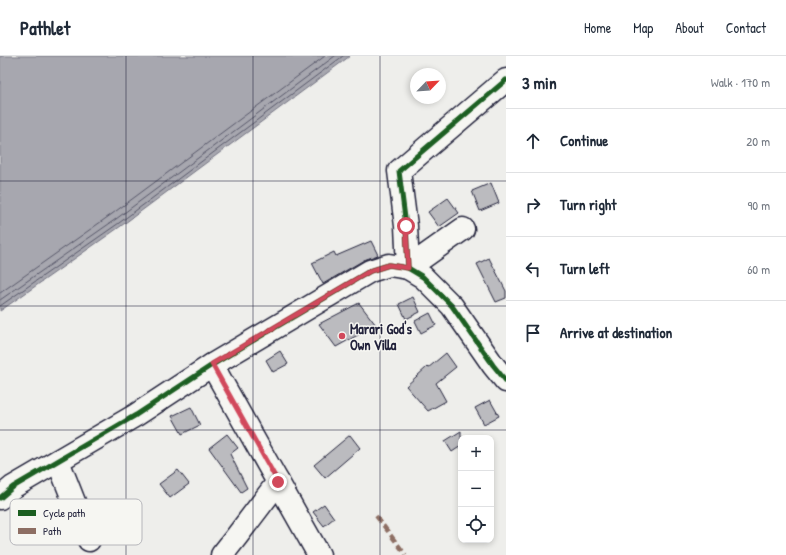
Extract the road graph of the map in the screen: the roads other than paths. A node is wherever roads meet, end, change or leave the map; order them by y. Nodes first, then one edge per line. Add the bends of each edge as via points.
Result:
1 (506, 80) edge
2 (463, 229) dead end
3 (408, 268) junction
4 (212, 364) junction
5 (502, 367) edge
6 (58, 460) junction
7 (278, 482) junction
8 (0, 498) edge
9 (73, 499) edge
10 (222, 555) edge
11 (319, 555) edge

1 - 3 street via 399,171
2 - 3 street
3 - 4 street via 389,265 370,271
3 - 5 street via 423,278 452,306
4 - 6 street via 136,415
4 - 7 street
6 - 8 street via 13,487
6 - 9 street
7 - 10 street
7 - 11 street

